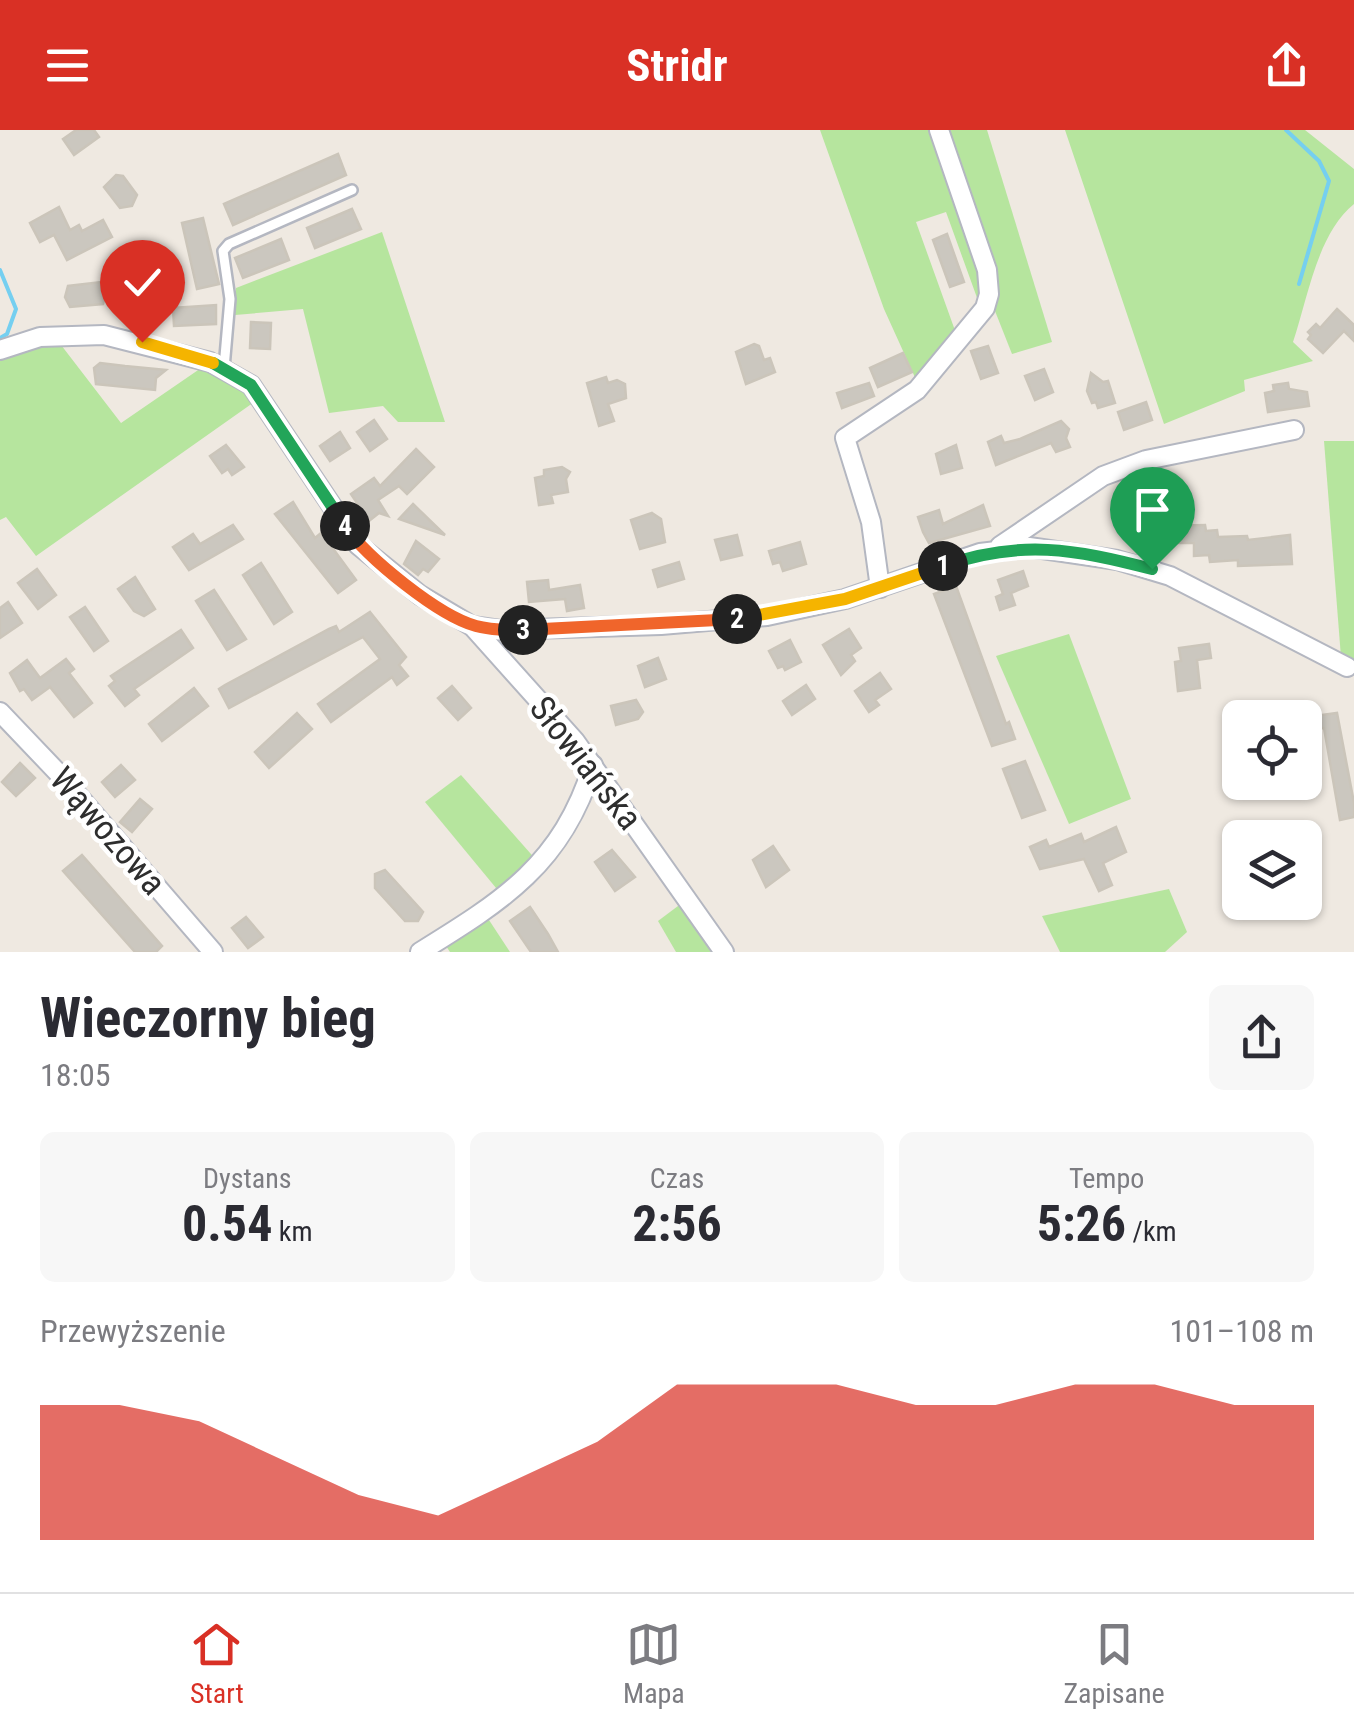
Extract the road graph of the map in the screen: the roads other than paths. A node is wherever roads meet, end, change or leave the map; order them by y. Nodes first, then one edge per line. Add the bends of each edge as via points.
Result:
1 (939, 130) edge
2 (352, 190) dead end
3 (0, 350) edge
4 (224, 368) junction
5 (1294, 430) dead end
6 (980, 553) junction
7 (880, 588) junction
8 (472, 626) junction
9 (526, 630) junction
10 (1347, 667) dead end
11 (511, 670) junction
12 (0, 712) edge
13 (594, 765) junction
14 (213, 952) edge
15 (420, 952) edge
16 (724, 952) edge

1 - 7 street via 978,238 989,294 985,308 916,390 846,438 872,522
2 - 4 lane via 223,252 230,300
3 - 4 street, Słowiańska via 80,333 180,352
4 - 8 street, Słowiańska via 251,385 272,412 358,545
5 - 6 street via 1146,460 1103,476 1006,544
6 - 7 street
6 - 10 street via 1029,547 1152,569
7 - 9 street via 767,616
8 - 9 street
8 - 11 street, Słowiańska
9 - 11 street via 512,637
11 - 13 street, Słowiańska
12 - 14 street, Wąwozowa
13 - 15 street via 570,822 538,868
13 - 16 street, Słowiańska

